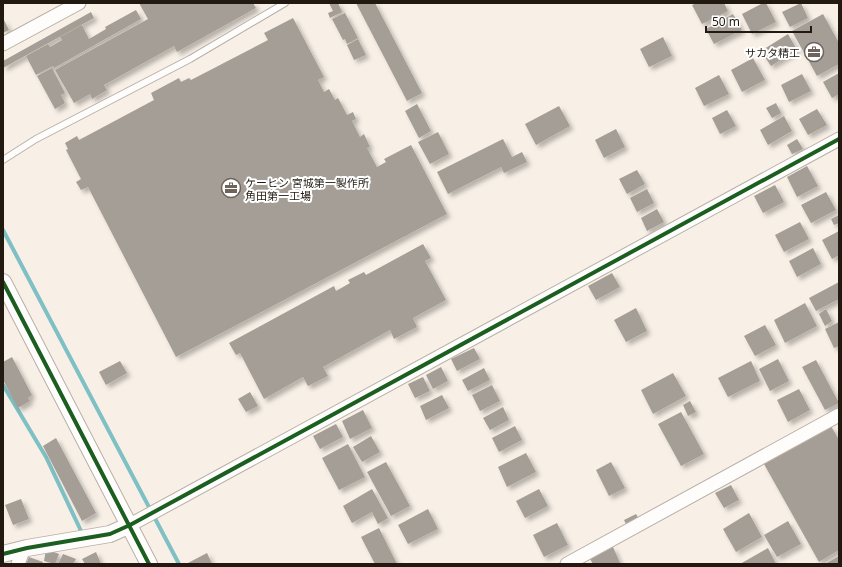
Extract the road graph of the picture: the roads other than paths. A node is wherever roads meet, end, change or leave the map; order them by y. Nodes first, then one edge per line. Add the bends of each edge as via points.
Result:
1 (79, 3) edge
2 (286, 3) edge
3 (3, 44) edge
4 (839, 139) edge
5 (3, 160) edge
6 (3, 282) edge
7 (839, 415) edge
8 (130, 525) junction
9 (24, 548) junction
10 (3, 554) edge
11 (18, 564) edge
12 (149, 564) edge
13 (567, 564) edge

1 - 3 street
2 - 5 lane via 190,59 36,139
4 - 8 street
6 - 8 street
7 - 13 street
8 - 9 street via 110,534
8 - 12 street
9 - 10 street
9 - 11 street

